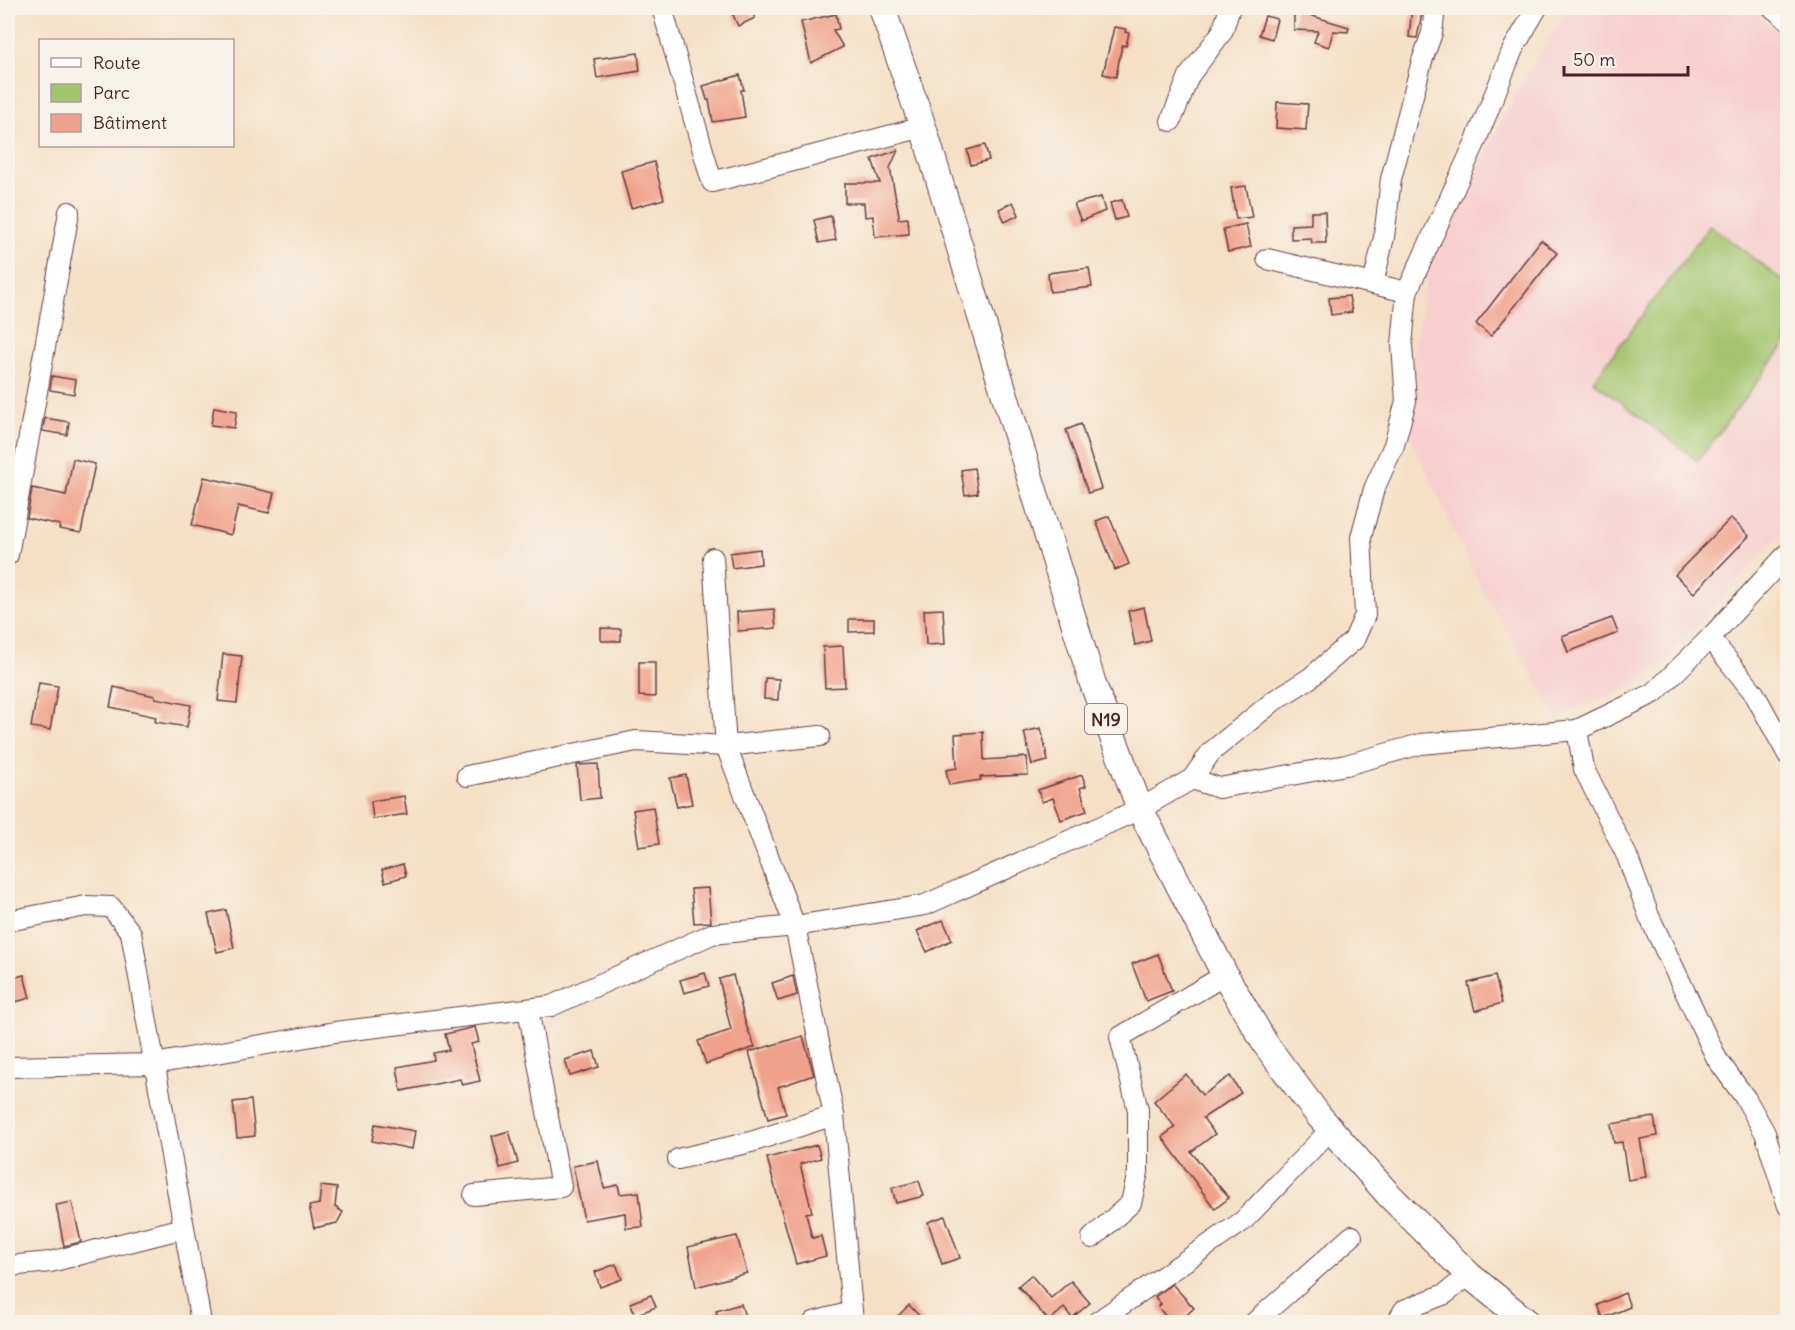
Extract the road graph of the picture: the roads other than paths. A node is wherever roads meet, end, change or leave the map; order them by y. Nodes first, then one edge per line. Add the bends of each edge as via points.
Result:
1 (662, 8) edge
2 (882, 8) edge
3 (1230, 8) edge
4 (1435, 8) edge
5 (1537, 8) edge
6 (1773, 8) edge
7 (1788, 20) edge
8 (1171, 121) dead end
9 (923, 127) junction
10 (69, 212) dead end
11 (1267, 259) dead end
12 (1373, 284) junction
13 (1407, 292) junction
14 (1788, 553) edge
15 (8, 555) edge
16 (713, 558) dead end
17 (1710, 638) junction
18 (1577, 730) junction
19 (820, 736) dead end
20 (726, 746) junction
21 (1788, 755) edge
22 (467, 776) dead end
23 (1192, 779) junction
24 (1140, 809) junction
25 (8, 921) edge
26 (795, 926) junction
27 (1225, 975) junction
28 (528, 1009) junction
29 (154, 1064) junction
30 (8, 1067) edge
31 (834, 1114) junction
32 (1331, 1129) junction
33 (678, 1159) dead end
34 (474, 1196) dead end
35 (1788, 1206) edge
36 (184, 1228) junction
37 (1352, 1236) dead end
38 (1092, 1238) dead end
39 (8, 1266) edge
40 (1469, 1275) junction
41 (853, 1317) edge
42 (201, 1323) edge
43 (814, 1323) edge
44 (1097, 1323) edge
45 (1255, 1323) edge
46 (1397, 1323) edge
47 (1527, 1323) edge

1 - 9 street via 712,182
2 - 9 main road, N19
3 - 8 street via 1222,32 1189,76
4 - 12 street via 1432,33 1392,179
5 - 13 street via 1513,49
6 - 7 street
9 - 24 main road, N19 via 1093,684
10 - 15 street
11 - 12 street
12 - 13 street
13 - 23 street via 1402,345 1406,400 1361,537 1365,615 1354,640 1211,752
14 - 17 street
16 - 20 street
17 - 18 street via 1654,693
17 - 21 street via 1754,693
18 - 23 street via 1421,744 1346,765 1219,788
18 - 35 street via 1584,769 1627,856 1649,916 1717,1059 1765,1133
19 - 20 street
20 - 22 street via 636,741
20 - 26 street
23 - 24 street
24 - 26 street via 925,905
24 - 27 main road, N19
25 - 29 street via 86,906 111,907 131,933
26 - 28 street via 712,934 551,1006
26 - 31 street
27 - 32 main road, N19 via 1266,1044
27 - 38 street via 1120,1037 1138,1110 1138,1172 1131,1203
28 - 29 street via 335,1032
28 - 34 street via 561,1187
29 - 30 street
29 - 36 street
31 - 33 street via 751,1142
31 - 41 street
32 - 40 main road, N19
32 - 44 street via 1243,1221
36 - 39 street via 50,1262
36 - 42 street
37 - 45 street
40 - 46 street via 1445,1294 1404,1310
40 - 47 main road, N19
41 - 43 street

